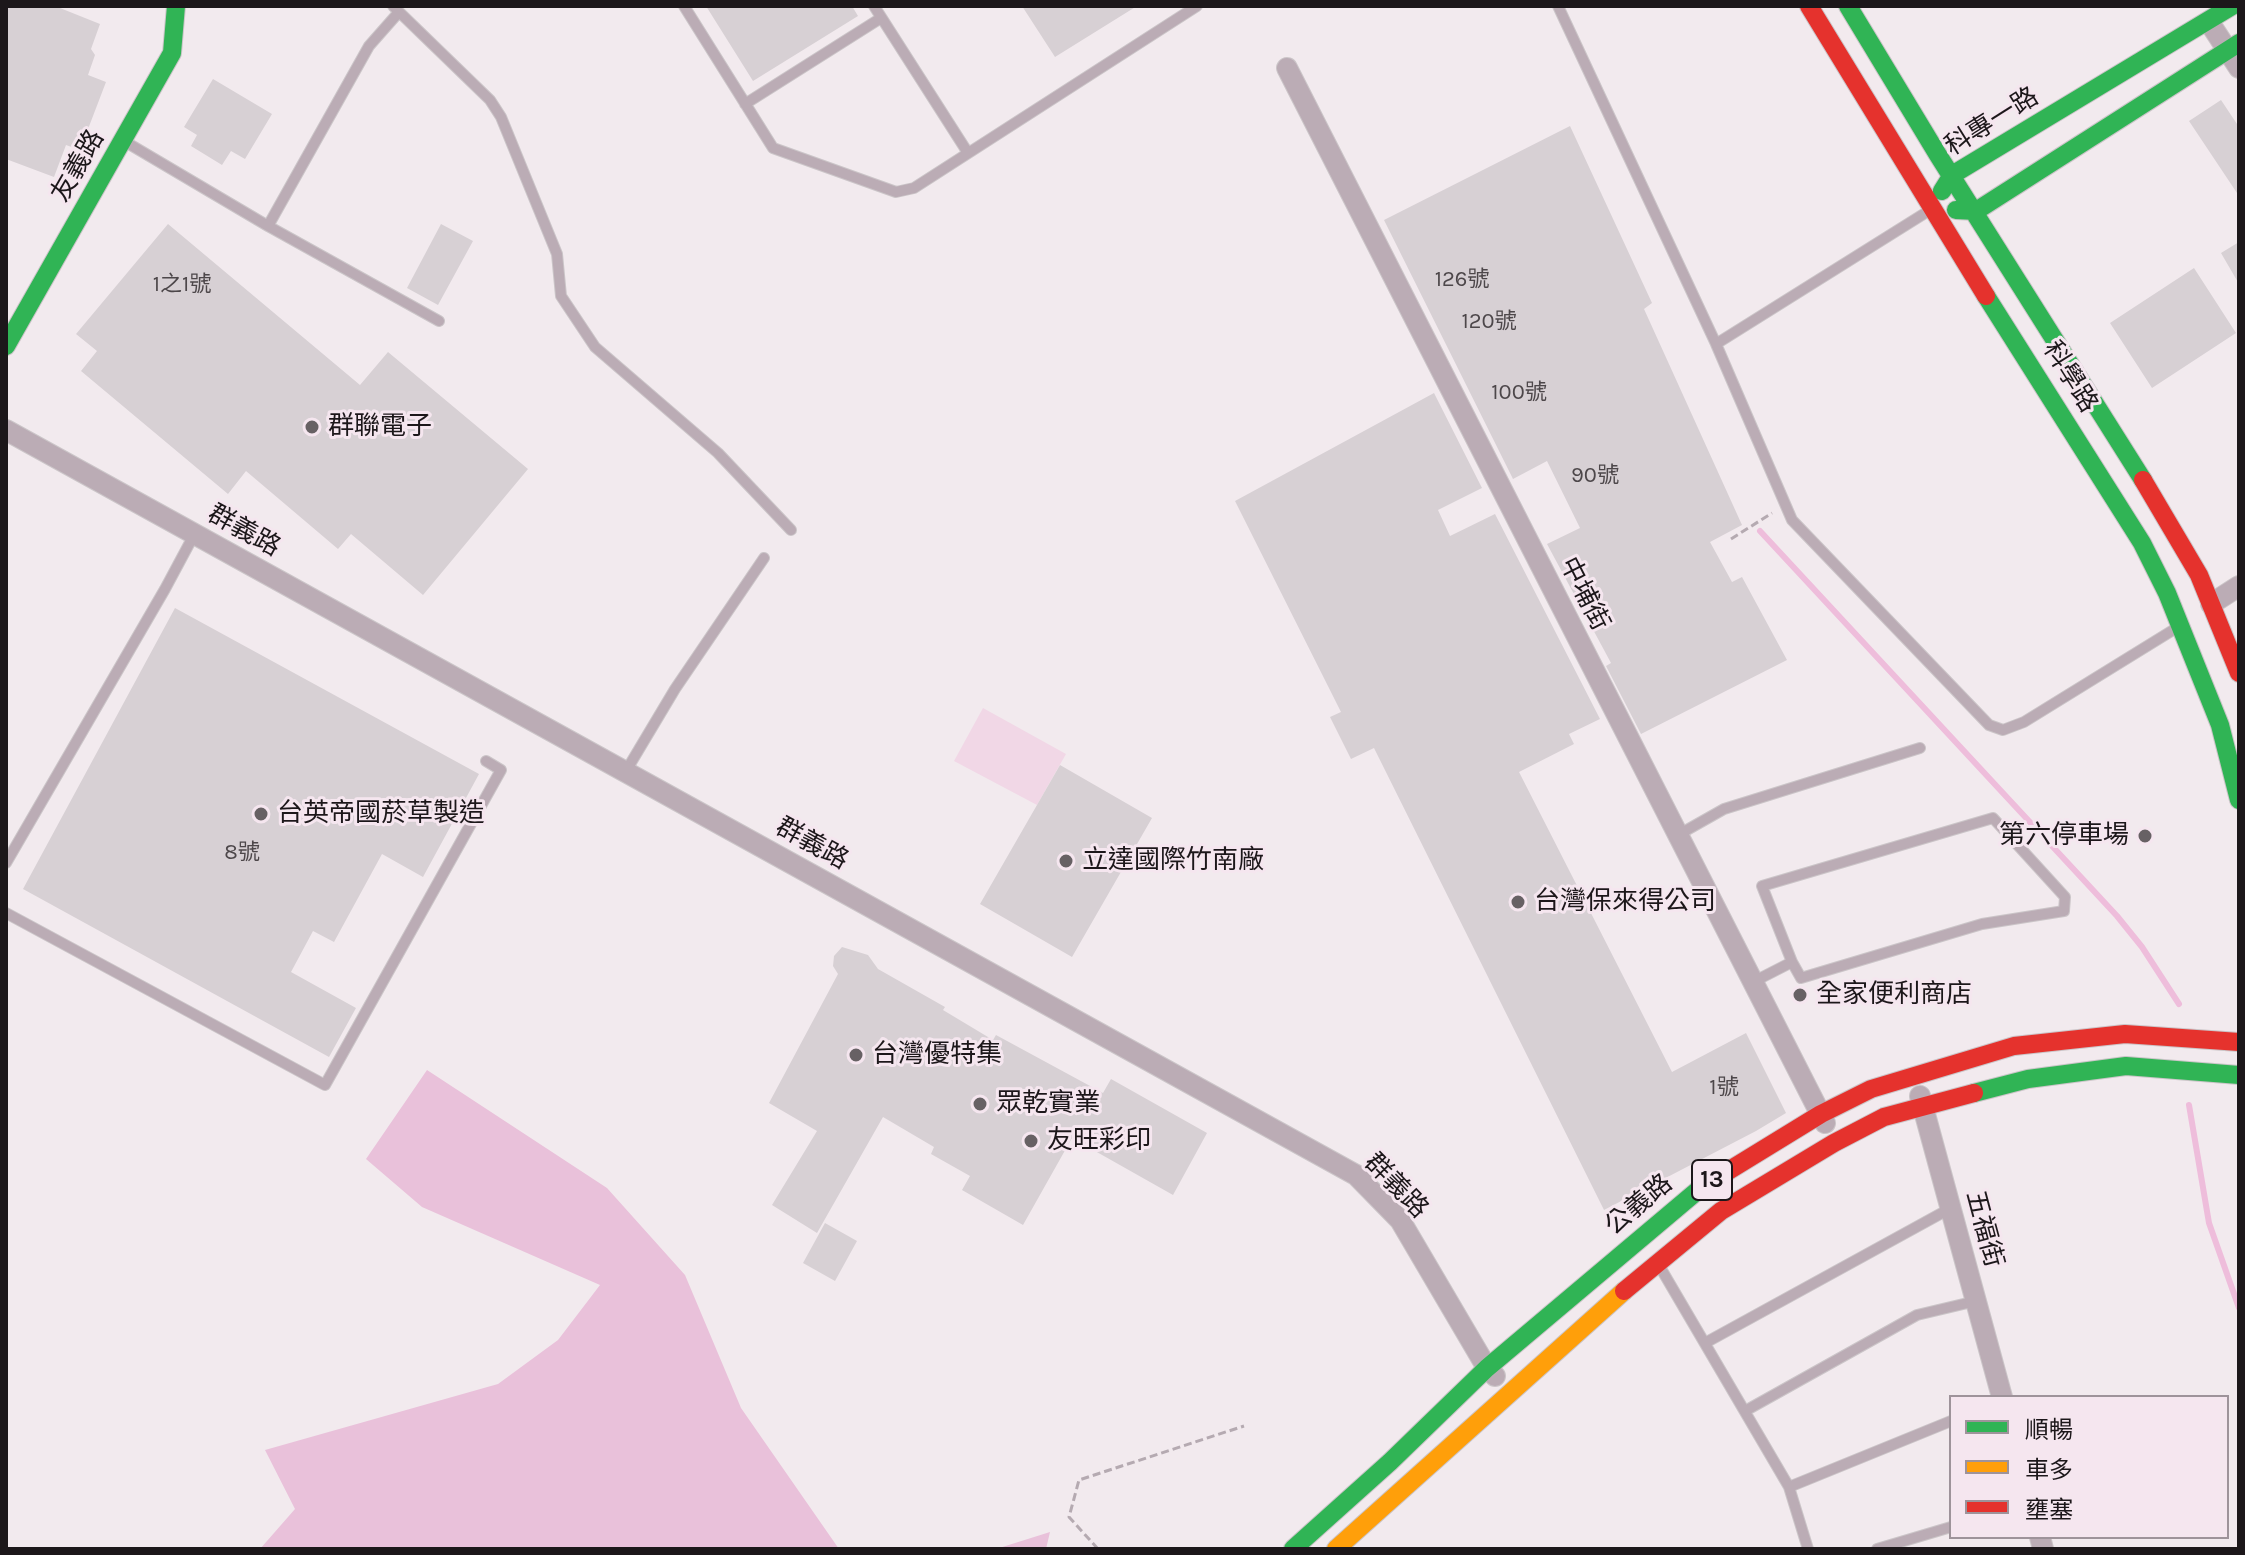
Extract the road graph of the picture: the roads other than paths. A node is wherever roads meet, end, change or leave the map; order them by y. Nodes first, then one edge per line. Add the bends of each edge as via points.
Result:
1 (176, 6) edge
2 (684, 6) edge
3 (874, 6) edge
4 (1197, 6) edge
5 (1558, 6) edge
6 (1809, 6) edge
7 (1848, 6) edge
8 (2232, 6) edge
9 (396, 9) edge
10 (881, 18) junction
11 (2209, 22) junction
12 (2235, 54) edge
13 (1287, 68) dead end
14 (745, 104) junction
15 (122, 140) junction
16 (968, 153) junction
17 (1952, 175) junction
18 (1931, 209) junction
19 (1976, 211) junction
20 (268, 226) junction
21 (439, 321) dead end
22 (1716, 344) junction
23 (6, 346) edge
24 (6, 430) edge
25 (791, 530) dead end
26 (195, 533) junction
27 (764, 558) dead end
28 (2239, 586) edge
29 (2211, 604) junction
30 (2180, 626) junction
31 (2239, 673) edge
32 (1920, 748) dead end
33 (486, 761) dead end
34 (626, 771) junction
35 (2239, 800) edge
36 (1678, 835) junction
37 (6, 863) edge
38 (6, 913) edge
39 (1792, 962) junction
40 (1753, 982) junction
41 (2239, 1042) edge
42 (1914, 1075) junction
43 (2239, 1075) edge
44 (1923, 1106) junction
45 (1821, 1114) junction
46 (1834, 1143) junction
47 (1951, 1208) junction
48 (1638, 1241) junction
49 (1658, 1264) junction
50 (1976, 1301) junction
51 (1705, 1343) junction
52 (1487, 1368) junction
53 (1511, 1393) junction
54 (2001, 1395) edge
55 (1745, 1411) junction
56 (1949, 1422) edge
57 (1789, 1487) junction
58 (1949, 1528) edge
59 (1293, 1549) edge
60 (1336, 1549) edge
61 (1808, 1549) edge
62 (1877, 1549) edge

1 - 15 street, 友義路 via 172,53
2 - 14 lane
3 - 10 lane
4 - 16 lane
5 - 22 lane
6 - 18 street, 科學路
7 - 17 street, 科學路
8 - 11 street, 科專一路
9 - 20 lane via 369,46
9 - 25 lane via 501,117 557,254 561,296 595,347 718,453
10 - 14 lane
10 - 16 lane
11 - 12 street
11 - 17 street, 科專一路
12 - 19 street
13 - 36 street, 中埔街
14 - 16 lane via 773,148 896,192 914,188
15 - 20 lane
15 - 23 street, 友義路
17 - 18 street, 科專一路
17 - 19 street, 科學路
18 - 19 street
18 - 22 lane
18 - 30 street, 科學路 via 2142,543
19 - 29 street, 科學路 via 2170,522
20 - 21 lane
22 - 30 lane via 1792,520 1989,725 2003,730 2024,722
24 - 26 street, 群義路
26 - 34 street, 群義路
26 - 37 lane
27 - 34 lane
28 - 29 street
29 - 31 street, 科學路
30 - 35 street, 科學路 via 2220,725
32 - 36 lane via 1724,809
33 - 38 lane via 501,770 325,1085
34 - 52 street, 群義路 via 1356,1175 1400,1220
36 - 40 street, 中埔街
39 - 39 lane via 1801,978 1982,924 2064,911 2065,897 1993,818 1762,886
39 - 40 lane
40 - 45 street, 中埔街
41 - 42 street, 公義路 / 13 via 2109,1036 2014,1046
42 - 44 street, 五福街
42 - 45 street, 公義路 / 13
43 - 44 street, 13 via 2126,1066 2028,1079
44 - 46 street, 13 via 1884,1117
44 - 47 street, 五福街
45 - 46 street, 中埔街
45 - 48 street, 公義路 / 13 via 1703,1186
46 - 49 street, 13 via 1721,1211
47 - 50 street, 五福街
47 - 51 lane
48 - 49 lane
48 - 52 street, 公義路 / 13
49 - 51 lane
49 - 53 street, 13
50 - 54 street, 五福街
50 - 55 lane via 1917,1315
51 - 55 lane
52 - 53 street, 群義路
52 - 59 street, 公義路 / 13
53 - 60 street, 13
55 - 57 lane
56 - 57 lane
57 - 61 lane
58 - 62 lane

